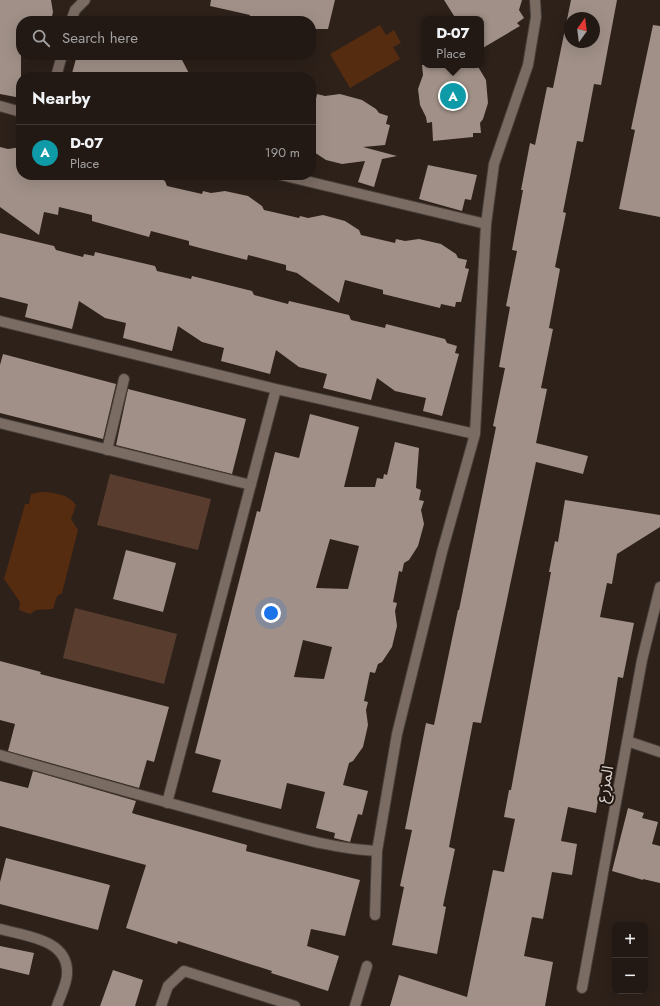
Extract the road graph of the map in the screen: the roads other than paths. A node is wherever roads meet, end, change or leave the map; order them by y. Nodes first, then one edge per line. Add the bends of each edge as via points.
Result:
1 (85, 0) edge
2 (535, 0) edge
3 (73, 16) edge
4 (61, 60) edge
5 (57, 72) edge
6 (0, 106) edge
7 (16, 111) edge
8 (302, 180) edge
9 (486, 224) junction
10 (0, 321) edge
11 (124, 379) dead end
12 (276, 388) junction
13 (0, 423) edge
14 (475, 434) junction
15 (107, 450) junction
16 (251, 485) junction
17 (660, 587) edge
18 (627, 741) junction
19 (660, 752) edge
20 (0, 755) edge
21 (167, 803) junction
22 (377, 851) junction
23 (375, 915) dead end
24 (0, 929) edge
25 (367, 966) dead end
26 (582, 988) dead end
27 (57, 1006) edge
28 (161, 1006) edge
29 (295, 1006) edge
30 (355, 1006) edge

1 - 3 street
2 - 9 street via 536,18 528,65 494,164
4 - 5 street
6 - 7 street
8 - 9 street
9 - 14 street
10 - 12 street
11 - 15 street
12 - 14 street
12 - 16 street
13 - 15 street
14 - 22 street via 396,734
15 - 16 street
16 - 21 street
17 - 18 street, المزرع via 642,660
18 - 19 street
18 - 26 street, المزرع
20 - 21 street
21 - 22 street via 320,843 353,850
22 - 23 street
24 - 27 street via 36,938 55,946 65,956 67,974
25 - 30 street
28 - 29 street via 168,986 184,971

